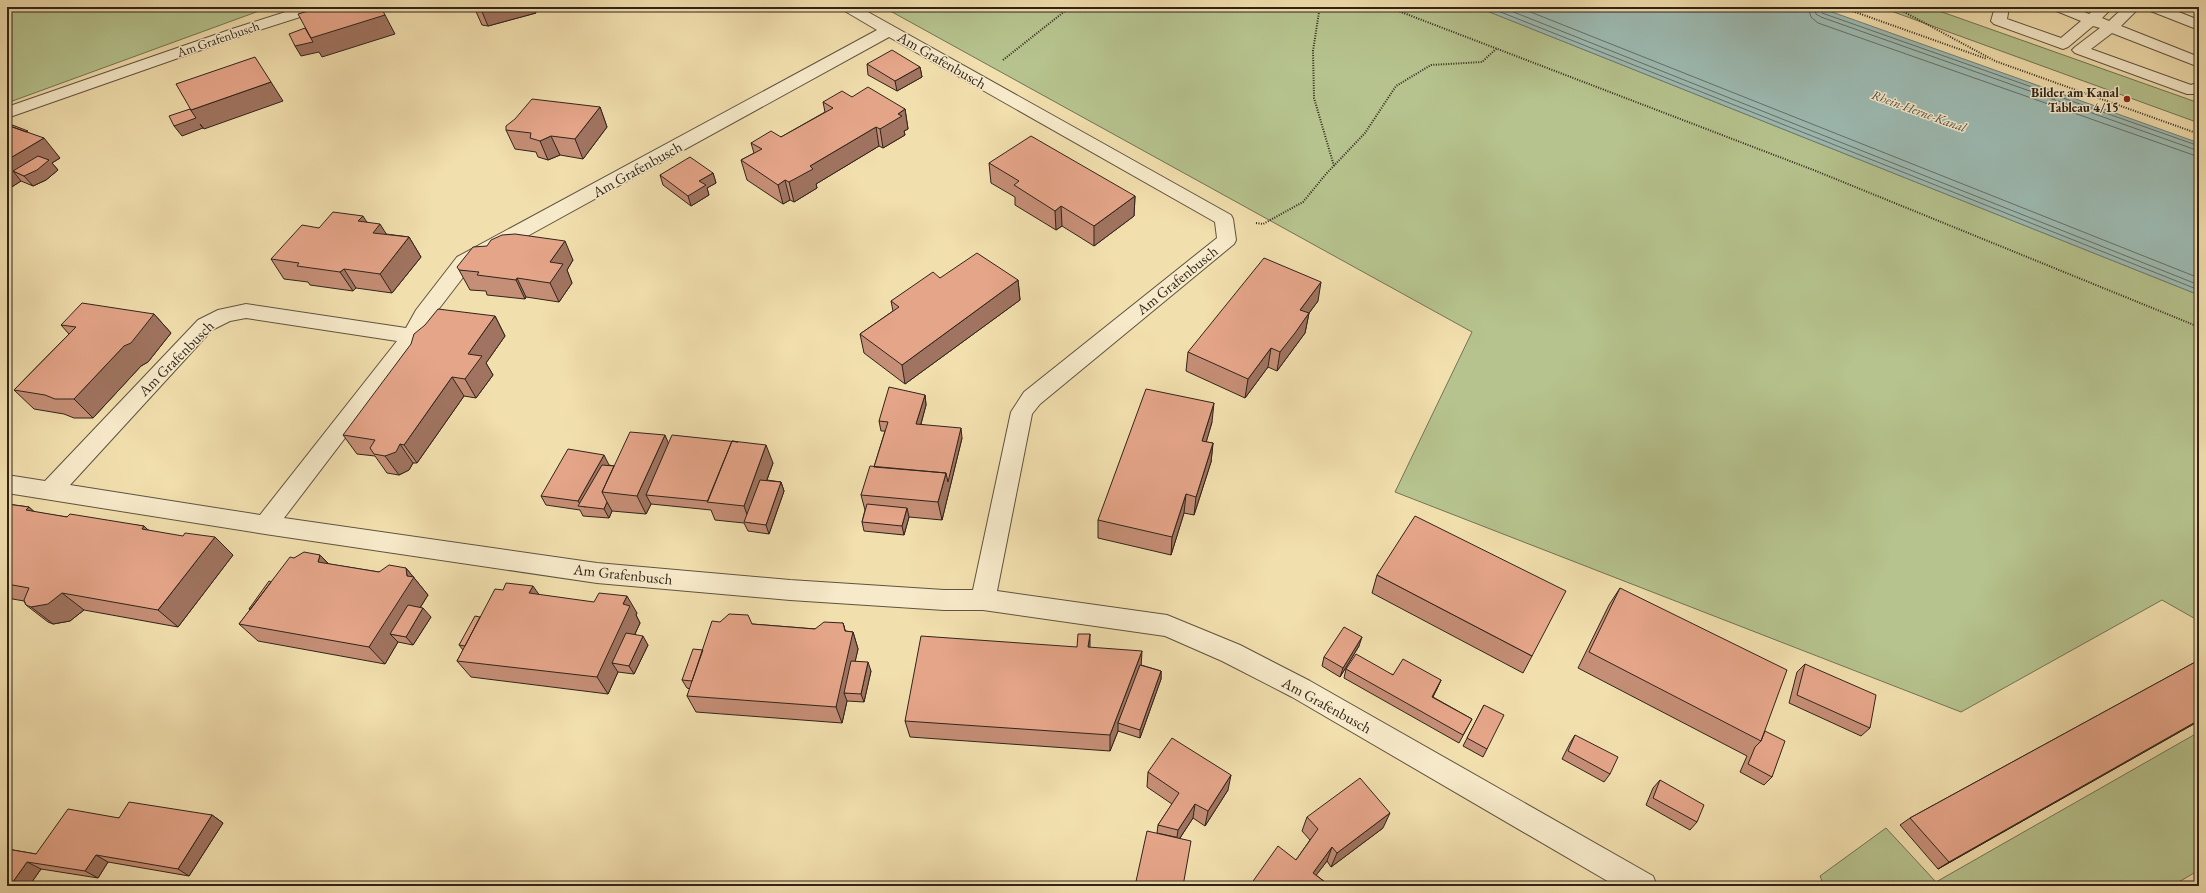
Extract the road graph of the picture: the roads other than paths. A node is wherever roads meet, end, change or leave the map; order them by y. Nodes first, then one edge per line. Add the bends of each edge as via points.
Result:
1 (317, 7) edge
2 (848, 7) edge
3 (2002, 7) edge
4 (2059, 7) edge
5 (2106, 7) edge
6 (2133, 7) edge
7 (2153, 7) edge
8 (2090, 19) junction
9 (2199, 25) edge
10 (2111, 27) junction
11 (889, 30) junction
12 (2063, 44) junction
13 (2080, 50) junction
14 (2199, 62) edge
15 (2197, 90) edge
16 (7, 113) edge
17 (412, 336) junction
18 (7, 484) edge
19 (50, 491) junction
20 (265, 525) junction
21 (983, 600) junction
22 (1643, 886) edge

1 - 16 street, Am Grafenbusch
2 - 11 street, Am Grafenbusch
3 - 12 lane via 1999,21
4 - 8 lane
5 - 8 lane
6 - 10 lane
7 - 9 lane
8 - 10 lane
8 - 12 lane
10 - 13 lane
10 - 14 lane
11 - 17 street, Am Grafenbusch via 464,262 423,315
11 - 21 street, Am Grafenbusch via 1224,219 1227,240 1032,398 1022,412
12 - 13 lane
13 - 15 lane
17 - 19 street, Am Grafenbusch via 246,311 214,319 205,325
17 - 20 street, Am Grafenbusch
18 - 19 street, Am Grafenbusch
19 - 20 street, Am Grafenbusch
20 - 21 street, Am Grafenbusch via 597,573 790,590 944,600
21 - 22 street, Am Grafenbusch via 1167,626 1204,642 1301,689

